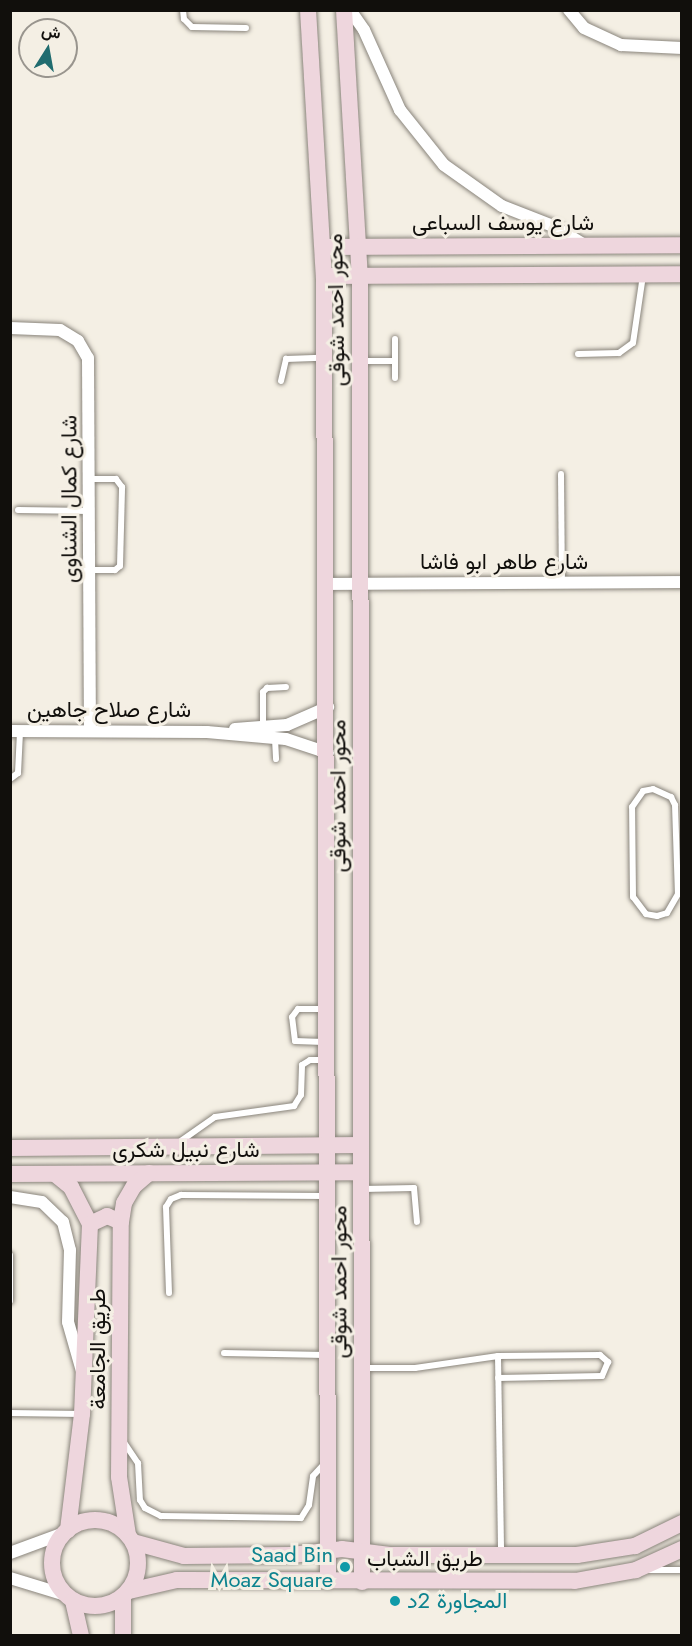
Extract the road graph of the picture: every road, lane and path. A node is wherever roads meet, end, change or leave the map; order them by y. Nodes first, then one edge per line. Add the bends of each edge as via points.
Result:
1 (183, 10) edge
2 (308, 10) edge
3 (344, 10) edge
4 (350, 10) edge
5 (569, 10) edge
6 (246, 28) dead end
7 (681, 48) edge
8 (681, 245) edge
9 (359, 246) junction
10 (586, 246) junction
11 (324, 247) junction
12 (643, 274) junction
13 (681, 274) edge
14 (324, 276) junction
15 (360, 276) junction
16 (10, 328) edge
17 (395, 339) dead end
18 (579, 354) dead end
19 (325, 358) junction
20 (360, 361) junction
21 (395, 361) junction
22 (395, 378) dead end
23 (281, 381) dead end
24 (561, 474) dead end
25 (90, 479) junction
26 (18, 510) dead end
27 (90, 511) junction
28 (90, 570) junction
29 (562, 582) junction
30 (681, 582) edge
31 (327, 584) junction
32 (360, 584) junction
33 (286, 687) dead end
34 (328, 707) junction
35 (263, 727) junction
36 (15, 731) edge
37 (90, 731) junction
38 (207, 732) junction
39 (275, 739) junction
40 (328, 753) junction
41 (276, 759) dead end
42 (10, 779) edge
43 (679, 821) edge
44 (328, 1009) junction
45 (328, 1042) junction
46 (328, 1060) junction
47 (361, 1145) junction
48 (328, 1146) junction
49 (173, 1147) junction
50 (206, 1147) junction
51 (10, 1148) edge
52 (328, 1172) junction
53 (149, 1173) junction
54 (207, 1173) junction
55 (10, 1174) edge
56 (55, 1174) junction
57 (361, 1180) junction
58 (328, 1196) junction
59 (10, 1197) edge
60 (121, 1222) junction
61 (417, 1222) dead end
62 (90, 1224) junction
63 (10, 1255) edge
64 (169, 1293) dead end
65 (10, 1301) edge
66 (224, 1353) dead end
67 (328, 1355) junction
68 (498, 1356) junction
69 (362, 1368) junction
70 (498, 1378) junction
71 (85, 1379) junction
72 (10, 1413) edge
73 (82, 1414) junction
74 (119, 1438) junction
75 (328, 1460) junction
76 (681, 1523) edge
77 (66, 1531) junction
78 (130, 1539) junction
79 (681, 1549) edge
80 (328, 1550) junction
81 (362, 1550) junction
82 (10, 1553) edge
83 (501, 1555) junction
84 (636, 1570) junction
85 (681, 1570) edge
86 (10, 1578) edge
87 (328, 1581) junction
88 (362, 1582) junction
89 (126, 1594) junction
90 (69, 1598) junction
91 (81, 1635) edge
92 (123, 1635) edge

1 - 6 lane via 184,19 192,27
2 - 11 street, محور احمد شوقى
3 - 9 street, محور احمد شوقى
4 - 10 street via 364,30 400,110 444,165 502,206 554,226
5 - 7 street via 584,28 621,45
8 - 10 street, شارع يوسف السباعى
9 - 10 street, شارع يوسف السباعى
9 - 11 street, شارع يوسف السباعى
9 - 15 street, محور احمد شوقى
11 - 14 street, محور احمد شوقى
12 - 13 street
12 - 15 street
12 - 18 lane via 633,343 619,353
14 - 15 street
14 - 19 street, محور احمد شوقى
15 - 20 street, محور احمد شوقى
16 - 25 street, شارع كمال الشناوى via 60,330 78,341 88,358
17 - 21 lane
19 - 23 lane via 286,359
19 - 31 street, محور احمد شوقى
20 - 21 lane
20 - 32 street, محور احمد شوقى
21 - 22 lane
24 - 29 lane
25 - 27 street, شارع كمال الشناوى
25 - 28 lane via 116,479 122,487 120,566 115,570
26 - 27 lane
27 - 28 street, شارع كمال الشناوى
28 - 37 street, شارع كمال الشناوى
29 - 30 street, شارع طاهر ابو فاشا
29 - 32 street, شارع طاهر ابو فاشا
31 - 32 street, شارع طاهر ابو فاشا
31 - 34 street, محور احمد شوقى
32 - 47 street, محور احمد شوقى
33 - 35 lane via 267,688 263,692
34 - 35 street, شارع صلاح جاهين via 286,724
34 - 40 street, محور احمد شوقى
35 - 38 street, شارع صلاح جاهين
36 - 37 street, شارع صلاح جاهين
36 - 42 lane via 18,772
37 - 38 street, شارع صلاح جاهين
38 - 39 street, شارع صلاح جاهين
39 - 40 street, شارع صلاح جاهين via 308,744
39 - 41 lane
40 - 44 street, محور احمد شوقى
43 - 43 lane via 675,905 667,913 646,914 633,897 632,807 644,791 663,791 675,805
44 - 45 street, محور احمد شوقى
44 - 45 lane via 295,1010 292,1026 295,1041
45 - 46 street, محور احمد شوقى
46 - 48 street, محور احمد شوقى
46 - 49 lane via 310,1060 302,1065 301,1095 294,1106 209,1119
47 - 48 street, شارع نبيل شكرى
47 - 57 street, محور احمد شوقى
48 - 50 street, شارع نبيل شكرى
48 - 52 street, محور احمد شوقى
49 - 50 street, شارع نبيل شكرى
49 - 51 street, شارع نبيل شكرى
50 - 54 street
52 - 54 street, شارع نبيل شكرى
52 - 57 street, شارع نبيل شكرى
52 - 58 street, محور احمد شوقى
53 - 54 street, شارع نبيل شكرى
53 - 56 street, شارع نبيل شكرى
53 - 60 street, طريق الجامعة via 134,1186 124,1203
55 - 56 street, شارع نبيل شكرى
56 - 62 street, طريق الجامعة via 70,1186
57 - 61 lane via 414,1188
57 - 69 street, محور احمد شوقى
58 - 64 lane via 176,1196 166,1207
58 - 67 street, محور احمد شوقى
59 - 71 street via 42,1202 63,1222 70,1250 68,1322
60 - 62 street via 107,1216
60 - 74 street, طريق الجامعة
62 - 71 street, طريق الجامعة
63 - 65 lane
66 - 67 lane
67 - 75 street, محور احمد شوقى
68 - 69 lane via 414,1368
68 - 70 lane
68 - 70 lane via 600,1355 609,1367 602,1376
69 - 81 street, محور احمد شوقى
70 - 83 lane
71 - 73 street, طريق الجامعة
72 - 73 lane
73 - 77 street, طريق الجامعة
74 - 75 lane via 138,1463 140,1500 145,1508 161,1516 301,1518 309,1505 313,1476
74 - 78 street, طريق الجامعة via 120,1497
75 - 80 street, محور احمد شوقى
76 - 83 street, طريق الشباب via 654,1539 615,1551
77 - 78 street via 77,1524 99,1520
77 - 82 street
77 - 90 street via 51,1562 56,1582
78 - 80 street, طريق الشباب via 184,1556 292,1555
78 - 89 street via 138,1567
79 - 84 street, طريق الشباب
80 - 81 street, طريق الشباب
80 - 87 street, محور احمد شوقى
81 - 83 street, طريق الشباب via 390,1555
81 - 88 street, محور احمد شوقى
84 - 85 lane
84 - 88 street, طريق الشباب via 575,1581
86 - 90 street
87 - 88 street, طريق الشباب
87 - 89 street, طريق الشباب via 177,1580
89 - 90 street via 94,1607
89 - 92 street
90 - 91 street

